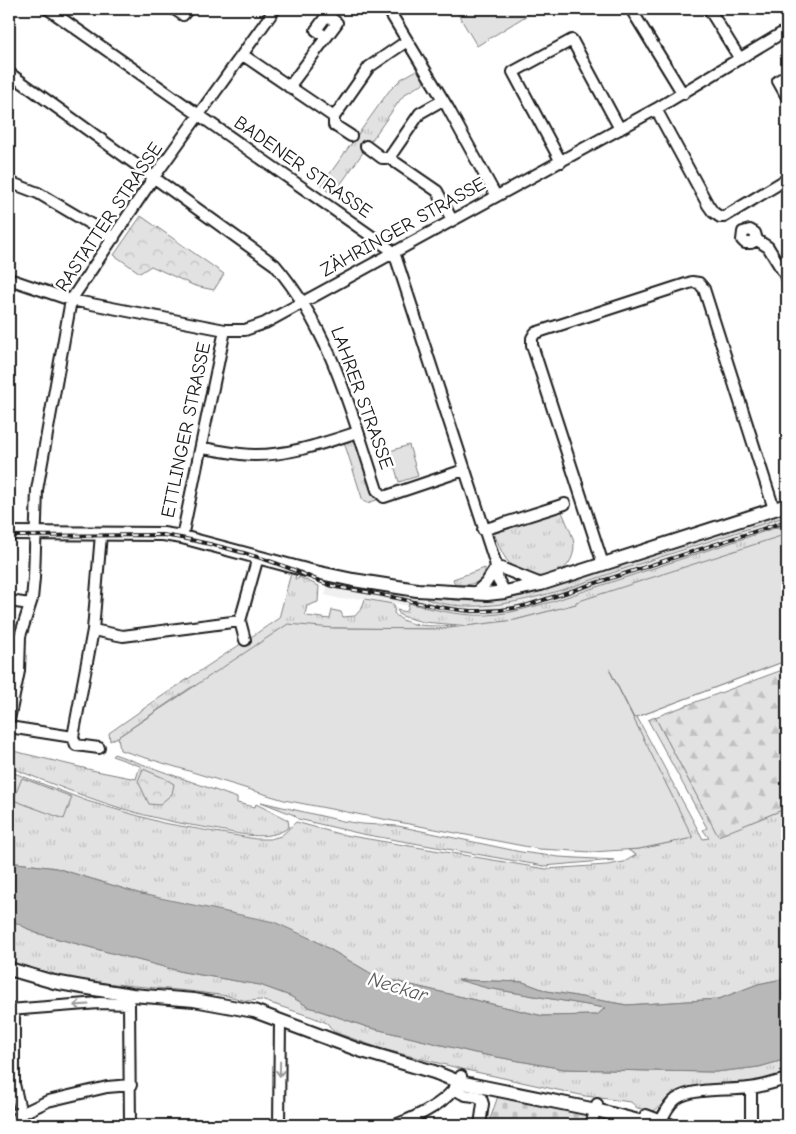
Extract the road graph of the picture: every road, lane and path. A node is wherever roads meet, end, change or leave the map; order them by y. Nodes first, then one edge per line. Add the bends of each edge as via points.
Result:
1 (48, 9) edge
2 (174, 9) edge
3 (188, 9) edge
4 (275, 9) edge
5 (388, 9) edge
6 (631, 9) edge
7 (709, 9) edge
8 (787, 30) edge
9 (326, 37) dead end
10 (408, 41) junction
11 (243, 55) junction
12 (740, 59) junction
13 (9, 74) edge
14 (787, 75) edge
15 (290, 87) junction
16 (683, 94) junction
17 (787, 96) edge
18 (443, 100) junction
19 (656, 109) junction
20 (199, 115) junction
21 (334, 117) junction
22 (620, 129) junction
23 (351, 136) dead end
24 (366, 146) dead end
25 (389, 158) junction
26 (561, 162) junction
27 (154, 177) junction
28 (787, 179) edge
29 (9, 182) edge
30 (496, 196) junction
31 (452, 220) junction
32 (114, 238) junction
33 (757, 240) dead end
34 (394, 252) junction
35 (9, 278) edge
36 (787, 278) edge
37 (71, 300) junction
38 (303, 302) junction
39 (225, 330) junction
40 (358, 432) junction
41 (200, 448) junction
42 (464, 470) junction
43 (565, 504) dead end
44 (787, 505) edge
45 (774, 509) junction
46 (483, 530) junction
47 (9, 533) edge
48 (35, 534) junction
49 (101, 534) junction
50 (182, 536) junction
51 (258, 557) junction
52 (603, 564) junction
53 (497, 566) junction
54 (541, 584) junction
55 (505, 592) junction
56 (474, 594) junction
57 (9, 601) edge
58 (30, 604) junction
59 (240, 621) junction
60 (93, 630) junction
61 (20, 636) junction
62 (9, 639) edge
63 (245, 640) dead end
64 (9, 720) edge
65 (9, 727) edge
66 (73, 737) junction
67 (99, 748) dead end
68 (9, 969) edge
69 (12, 1010) edge
70 (280, 1020) junction
71 (787, 1080) edge
72 (459, 1082) junction
73 (131, 1085) junction
74 (751, 1088) junction
75 (596, 1107) junction
76 (21, 1114) junction
77 (661, 1124) edge
78 (14, 1125) edge
79 (130, 1125) edge
80 (279, 1125) edge
81 (395, 1125) edge
82 (480, 1125) edge
83 (591, 1125) edge
84 (752, 1125) edge

1 - 20 street, BADENER STRASSE
2 - 3 street via 183,16
4 - 11 street, RASTATTER STRASSE
5 - 10 street
6 - 16 street
7 - 12 street
8 - 12 street, ZÄHRINGER STRASSE
9 - 15 street
10 - 18 street
10 - 21 street via 368,67
11 - 15 street
11 - 20 street, RASTATTER STRASSE
12 - 16 street, ZÄHRINGER STRASSE
13 - 27 street, LAHRER STRASSE
14 - 17 street via 778,81
15 - 21 street
16 - 19 street, ZÄHRINGER STRASSE
18 - 25 street via 420,113
18 - 30 street
19 - 22 street, ZÄHRINGER STRASSE
19 - 28 street via 708,205 720,217 724,218
20 - 27 street, RASTATTER STRASSE
20 - 34 street, BADENER STRASSE
21 - 23 street via 334,124
22 - 26 street, ZÄHRINGER STRASSE
22 - 26 street via 572,40 513,72
24 - 25 street via 382,158
25 - 31 street via 437,191
26 - 30 street, ZÄHRINGER STRASSE
27 - 32 street, RASTATTER STRASSE
27 - 38 street, LAHRER STRASSE via 275,265
29 - 32 street via 38,193
30 - 31 street, ZÄHRINGER STRASSE
31 - 34 street, ZÄHRINGER STRASSE
32 - 37 street, RASTATTER STRASSE
33 - 36 street via 768,246
34 - 38 street, ZÄHRINGER STRASSE
34 - 42 street
35 - 37 street, ZÄHRINGER STRASSE
37 - 39 street, ZÄHRINGER STRASSE
37 - 48 street, RASTATTER STRASSE via 37,490
38 - 39 street, ZÄHRINGER STRASSE via 265,323 245,330
38 - 40 street, LAHRER STRASSE via 322,336
39 - 41 street, ETTLINGER STRASSE
40 - 41 street via 303,449 272,454 252,455
40 - 42 street, LAHRER STRASSE via 377,490 384,497
41 - 50 street, ETTLINGER STRASSE
42 - 46 street
43 - 46 street
44 - 45 main road
45 - 52 main road
45 - 52 street via 704,289 699,283 692,282 572,320 535,333 532,345
46 - 53 street
47 - 48 main road
48 - 49 main road
48 - 58 street, RASTATTER STRASSE
49 - 50 main road
49 - 60 street
50 - 51 main road
51 - 56 main road via 353,580 417,590
51 - 59 street
52 - 54 main road
53 - 54 street
53 - 55 street via 506,582
53 - 56 street
54 - 55 main road
55 - 56 main road
57 - 58 street
58 - 61 street, RASTATTER STRASSE
59 - 60 street via 124,636
59 - 63 street
60 - 66 street
61 - 62 street
61 - 64 street, RASTATTER STRASSE via 19,671
65 - 66 street
66 - 67 street via 76,744
68 - 70 main road via 82,987 225,1004
73 -> 69 street via 129,1004 99,1003
69 - 76 street via 14,1084
70 - 72 main road via 359,1050 434,1072 446,1072
70 -> 80 street
71 - 74 street
72 - 75 main road
72 - 81 street via 423,1113
72 - 82 street via 466,1096 481,1098
73 - 76 street via 107,1087 48,1101
73 - 79 street
74 - 77 street via 684,1095 673,1102
74 - 84 street
75 - 77 main road via 631,1111
75 - 83 street
76 - 78 street

